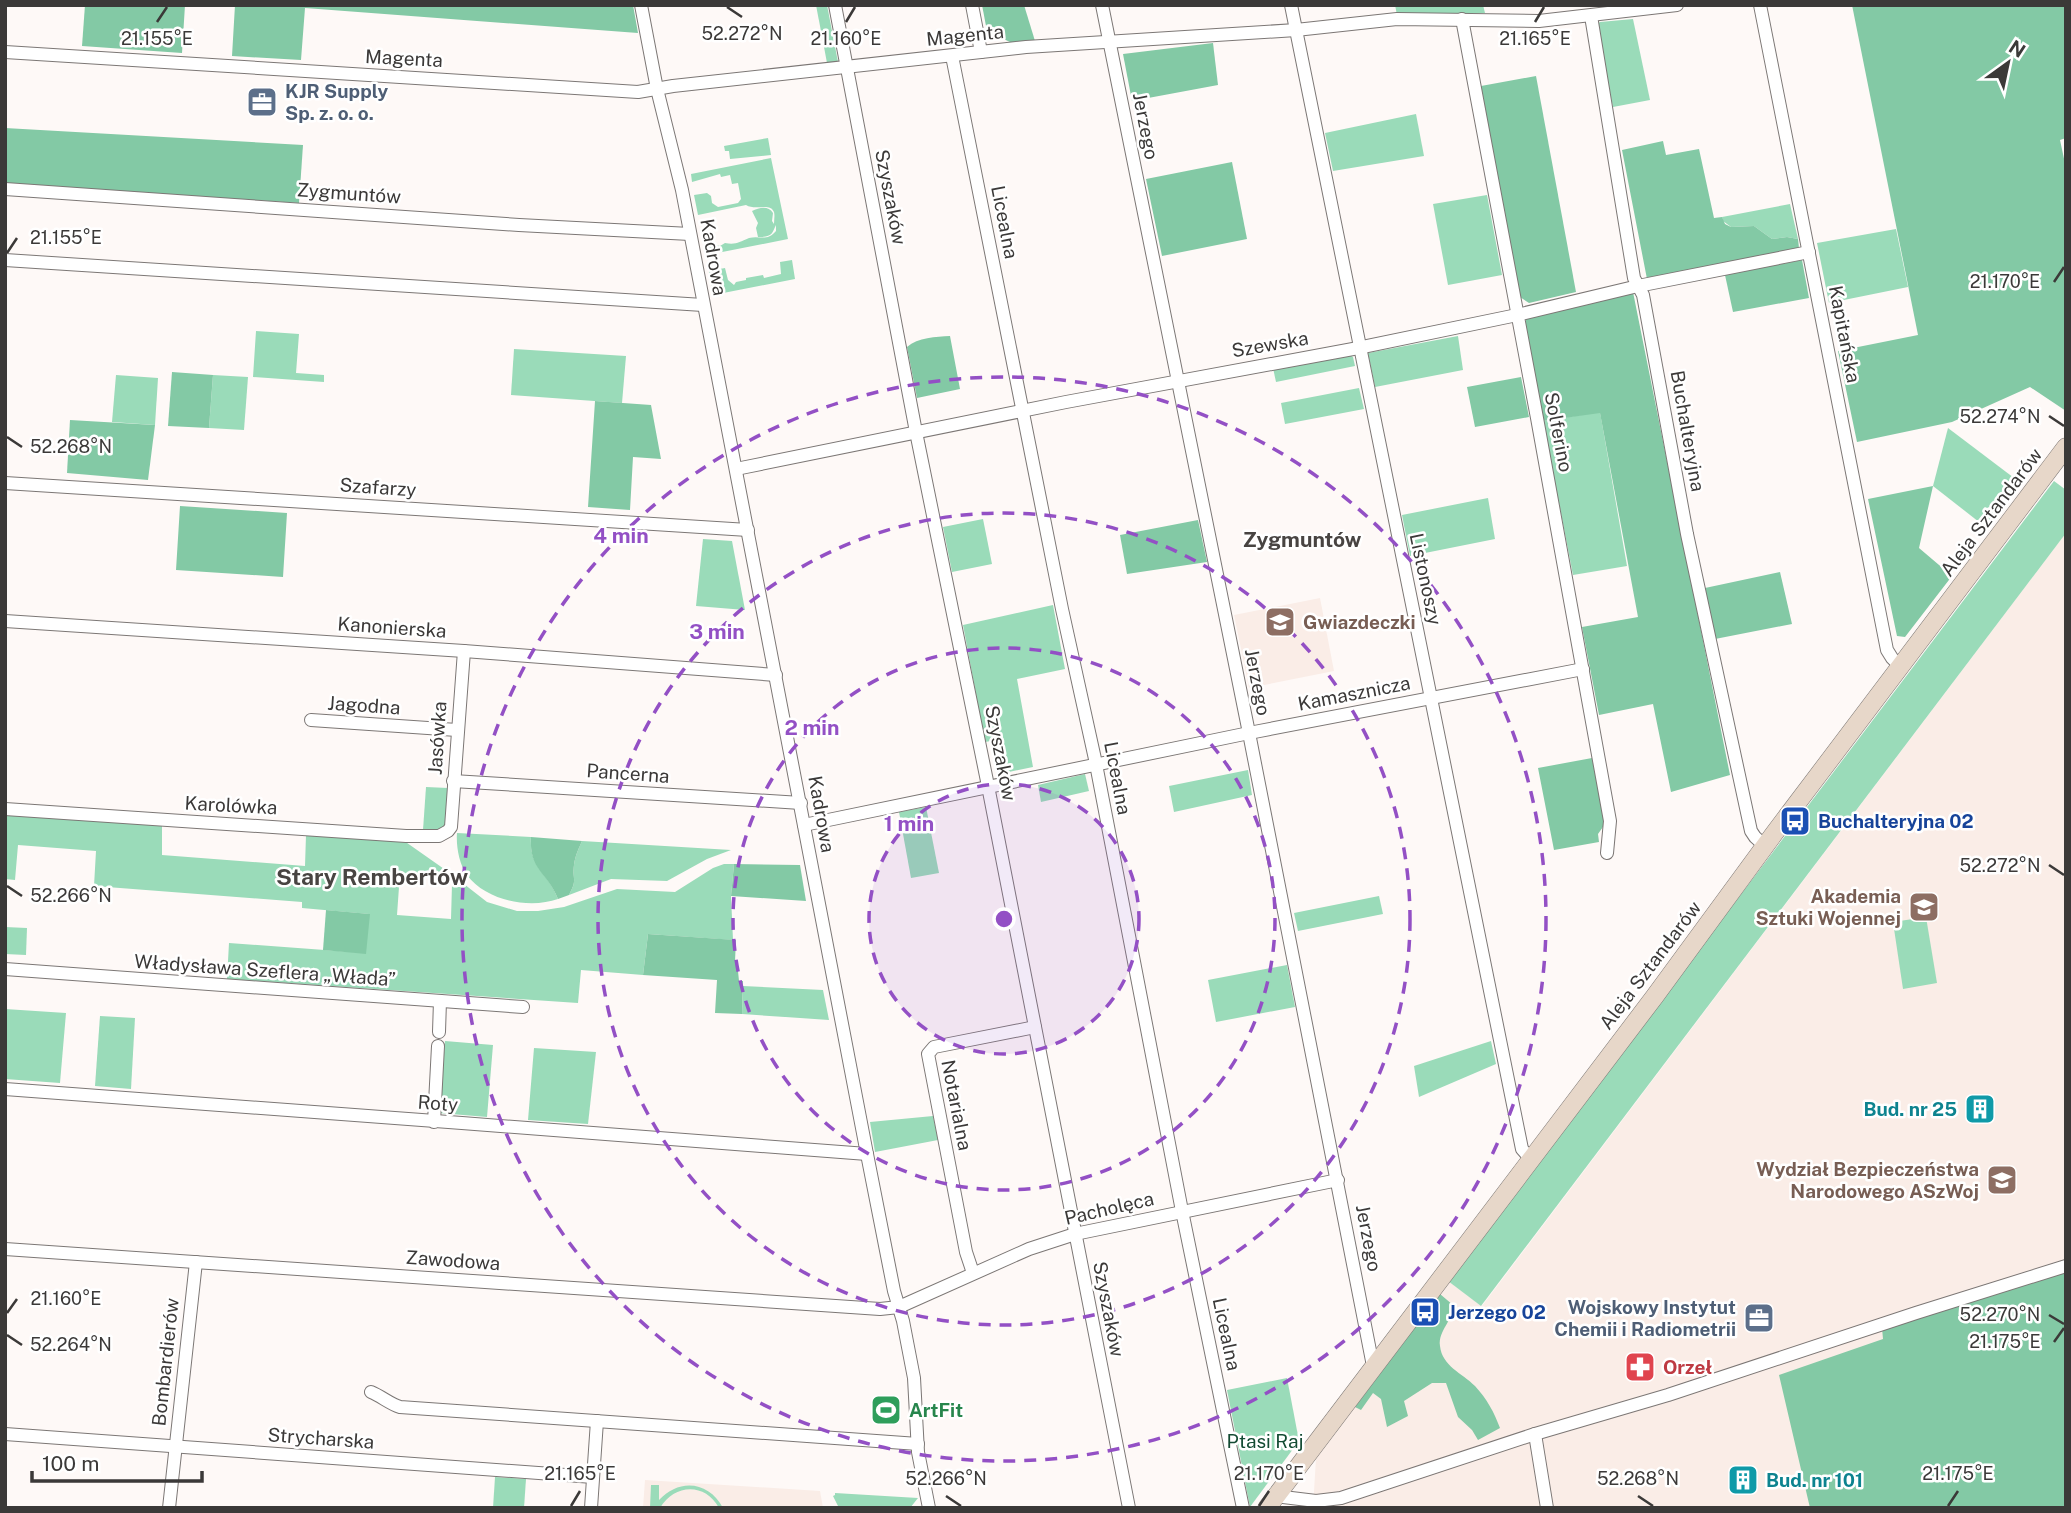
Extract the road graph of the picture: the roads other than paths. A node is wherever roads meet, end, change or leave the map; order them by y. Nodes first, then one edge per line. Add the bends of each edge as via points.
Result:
1 (641, 5) edge
2 (835, 5) edge
3 (972, 5) edge
4 (1102, 5) edge
5 (1291, 5) edge
6 (1677, 5) edge
7 (1760, 5) edge
8 (1591, 16) junction
9 (1462, 19) junction
10 (1296, 30) junction
11 (1110, 43) junction
12 (5, 52) edge
13 (981, 52) junction
14 (952, 56) junction
15 (847, 67) junction
16 (657, 89) junction
17 (5, 189) edge
18 (690, 234) junction
19 (1809, 252) junction
20 (5, 260) edge
21 (1638, 286) junction
22 (703, 305) junction
23 (1517, 315) junction
24 (1359, 347) junction
25 (1178, 381) junction
26 (1023, 411) junction
27 (916, 432) junction
28 (2066, 447) edge
29 (736, 469) junction
30 (5, 483) edge
31 (748, 530) junction
32 (5, 621) edge
33 (464, 651) junction
34 (1900, 666) junction
35 (1583, 669) junction
36 (776, 675) junction
37 (1430, 698) junction
38 (311, 720) dead end
39 (457, 730) junction
40 (1249, 733) junction
41 (1096, 765) junction
42 (453, 781) junction
43 (988, 787) junction
44 (801, 803) junction
45 (5, 809) edge
46 (804, 825) junction
47 (451, 827) joint
48 (1765, 846) junction
49 (1607, 853) dead end
50 (5, 969) edge
51 (440, 1001) junction
52 (523, 1007) dead end
53 (1035, 1027) junction
54 (439, 1031) dead end
55 (438, 1046) dead end
56 (5, 1089) edge
57 (434, 1122) junction
58 (867, 1154) junction
59 (1530, 1158) junction
60 (1338, 1180) junction
61 (1182, 1211) junction
62 (1075, 1234) junction
63 (5, 1250) edge
64 (196, 1262) junction
65 (2066, 1266) edge
66 (973, 1273) junction
67 (898, 1307) junction
68 (1373, 1366) junction
69 (371, 1391) dead end
70 (597, 1421) junction
71 (5, 1434) edge
72 (1535, 1434) junction
73 (918, 1444) junction
74 (175, 1446) junction
75 (593, 1477) junction
76 (1271, 1502) edge
77 (169, 1508) edge
78 (591, 1508) edge
79 (929, 1508) edge
80 (1129, 1508) edge
81 (1243, 1508) edge
82 (1547, 1508) edge

1 - 16 street, Kadrowa
2 - 15 street, Szyszaków
3 - 13 street
4 - 11 street, Jerzego
5 - 10 street, Listonoszy
6 - 8 street, Magenta
7 - 19 street, Kapitańska
8 - 9 street, Magenta via 1539,21
8 - 21 street, Buchalteryjna
9 - 10 street, Magenta via 1397,19
9 - 23 street, Solferino
10 - 11 street, Magenta
10 - 24 street, Listonoszy
11 - 13 street, Magenta
11 - 25 street, Jerzego
12 - 16 street, Magenta via 638,92
13 - 14 street, Magenta
14 - 15 street, Magenta
14 - 26 street, Licealna
15 - 16 street, Magenta
15 - 27 street, Szyszaków
16 - 18 street, Kadrowa
17 - 18 street, Zygmuntów
18 - 22 street, Kadrowa
19 - 21 street, Szewska
19 - 34 street, Kapitańska via 1887,650
20 - 22 street
21 - 23 street, Szewska
21 - 48 street, Buchalteryjna via 1751,831
22 - 29 street, Kadrowa
23 - 24 street, Szewska
23 - 35 street, Solferino
24 - 25 street, Szewska
24 - 37 street, Listonoszy
25 - 26 street, Szewska
25 - 40 street, Jerzego
26 - 27 street, Szewska
26 - 41 street, Licealna
27 - 29 street, Szewska
27 - 43 street, Szyszaków
28 - 34 street, Aleja Sztandarów
29 - 31 street, Kadrowa
30 - 31 street, Szafarzy
31 - 36 street, Kadrowa
32 - 33 street, Kanonierska
33 - 36 street, Kanonierska
33 - 39 street, Jasówka
34 - 48 street, Aleja Sztandarów
35 - 37 street, Kamasznicza
35 - 49 street, Solferino via 1610,821
36 - 44 street, Kadrowa
37 - 40 street, Kamasznicza
37 - 59 street, Listonoszy via 1522,1149
38 - 39 street, Jagodna
39 - 42 street, Jasówka
40 - 41 street, Kamasznicza
40 - 60 street, Jerzego
41 - 43 street, Kamasznicza
41 - 61 street, Licealna
42 - 44 street, Pancerna
42 - 47 street, Jasówka
43 - 46 street, Kamasznicza
43 - 53 street, Szyszaków
44 - 46 street, Kadrowa
45 - 47 street, Karolówka via 419,836 439,836
46 - 58 street, Kadrowa
48 - 59 street, Aleja Sztandarów
50 - 51 street, Władysława Szeflera „Włada”
51 - 52 street, Władysława Szeflera „Włada”
51 - 54 street
53 - 62 street, Szyszaków
53 - 66 street, Notarialna via 934,1047 928,1054
55 - 57 street
56 - 57 street, Roty
57 - 58 street, Roty
58 - 67 street, Kadrowa
59 - 68 street, Aleja Sztandarów
60 - 61 street, Pacholęca
60 - 68 street, Jerzego
61 - 62 street, Pacholęca
61 - 81 street, Licealna
62 - 66 street, Pacholęca
62 - 80 street, Szyszaków
63 - 64 street, Zawodowa
64 - 67 street, Zawodowa
64 - 74 street, Bombardierów
65 - 72 street
66 - 67 street, Pacholęca
67 - 73 street, Kadrowa via 915,1387
68 - 76 street, Aleja Sztandarów
69 - 70 street via 400,1407
70 - 73 street
70 - 75 street
71 - 74 street, Strycharska
72 - 76 street via 1341,1497
72 - 82 street
73 - 79 street, Kadrowa
74 - 75 street, Strycharska
74 - 77 street, Bombardierów
75 - 78 street

